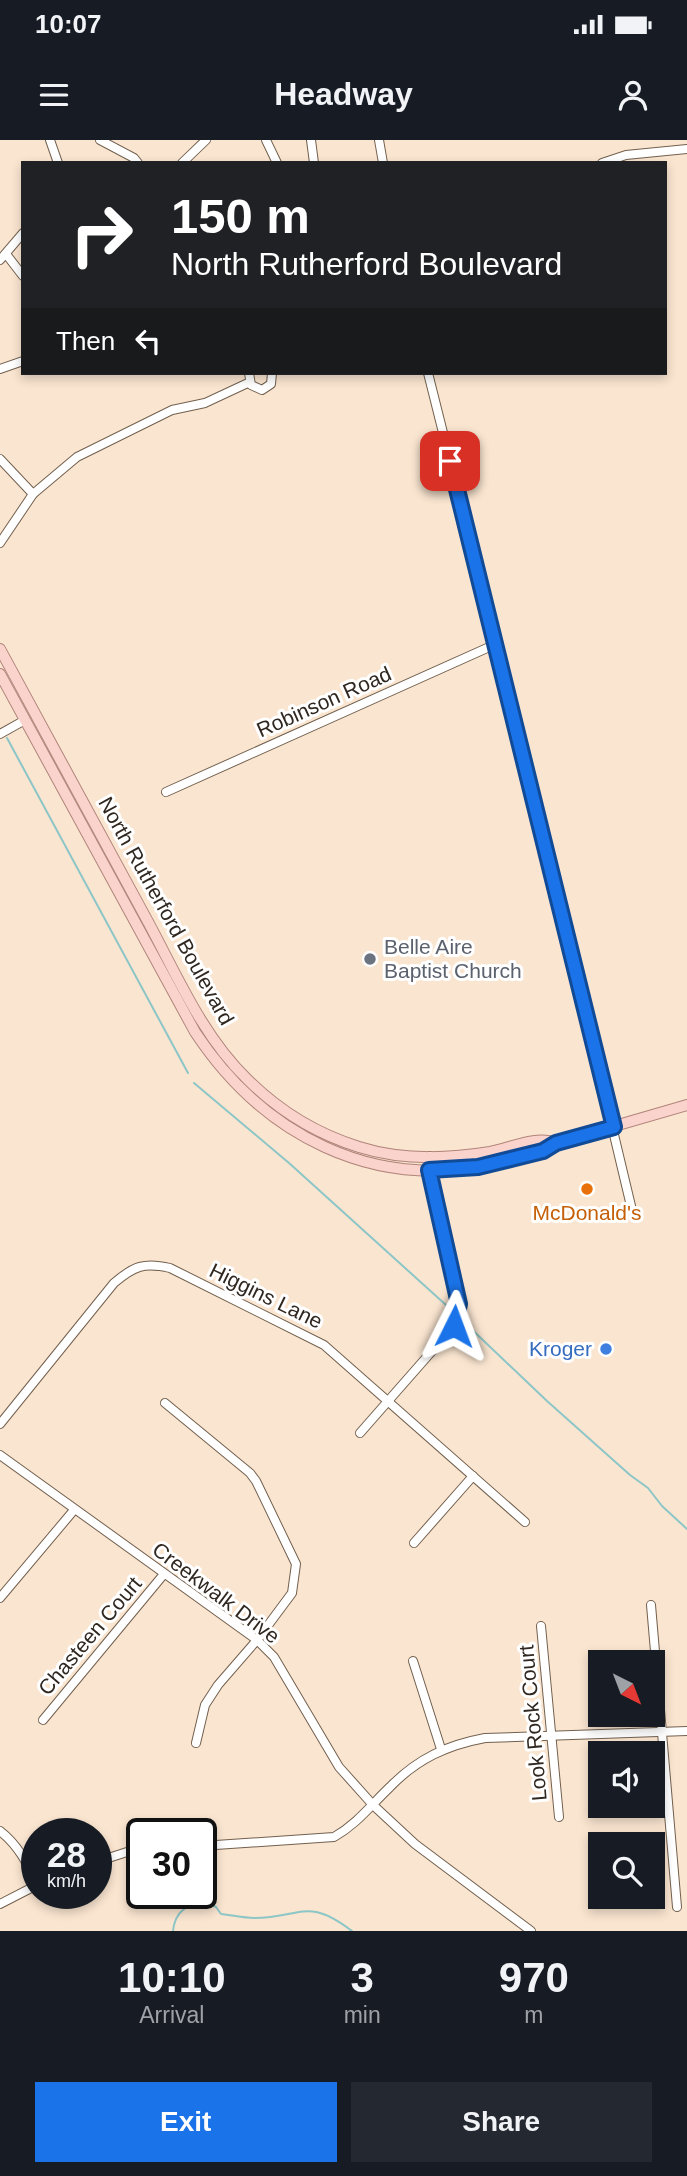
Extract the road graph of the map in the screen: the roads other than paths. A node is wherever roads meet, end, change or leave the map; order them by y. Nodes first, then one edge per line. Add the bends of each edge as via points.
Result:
1 (50, 140) edge
2 (100, 140) edge
3 (206, 140) edge
4 (266, 140) edge
5 (311, 140) edge
6 (379, 140) edge
7 (687, 149) edge
8 (57, 161) edge
9 (136, 161) edge
10 (184, 161) edge
11 (276, 161) edge
12 (314, 161) edge
13 (383, 161) edge
14 (608, 161) edge
15 (21, 235) edge
16 (3, 257) edge
17 (21, 274) edge
18 (21, 362) edge
19 (0, 369) edge
20 (272, 375) edge
21 (429, 375) edge
22 (249, 378) edge
23 (0, 459) edge
24 (33, 494) junction
25 (0, 543) edge
26 (496, 644) junction
27 (0, 649) edge
28 (0, 674) edge
29 (25, 720) junction
30 (0, 734) edge
31 (166, 792) dead end
32 (687, 1105) edge
33 (614, 1127) junction
34 (556, 1143) junction
35 (430, 1156) junction
36 (429, 1170) junction
37 (631, 1206) dead end
38 (389, 1401) junction
39 (165, 1403) dead end
40 (0, 1424) edge
41 (360, 1433) dead end
42 (0, 1455) edge
43 (473, 1476) junction
44 (74, 1510) junction
45 (525, 1522) dead end
46 (414, 1543) dead end
47 (164, 1574) junction
48 (0, 1598) edge
49 (650, 1605) dead end
50 (541, 1626) dead end
51 (257, 1640) junction
52 (413, 1661) dead end
53 (43, 1720) dead end
54 (687, 1731) edge
55 (663, 1732) junction
56 (552, 1737) junction
57 (196, 1743) dead end
58 (441, 1749) junction
59 (373, 1805) junction
60 (559, 1816) dead end
61 (0, 1831) edge
62 (217, 1845) edge
63 (21, 1854) edge
64 (21, 1893) edge
65 (0, 1904) edge
66 (677, 1907) dead end
67 (531, 1931) edge

1 - 8 street
2 - 9 street
3 - 10 street
4 - 11 street
5 - 12 street
6 - 13 street
7 - 14 street
15 - 16 street
16 - 17 street
18 - 19 street
20 - 22 street via 266,389 258,390
21 - 26 street
22 - 24 street via 205,403 173,410 97,445
23 - 24 street
24 - 25 street
26 - 31 street, Robinson Road
26 - 33 street
27 - 35 main road, North Rutherford Boulevard via 200,1018 246,1078 301,1122 332,1137 393,1155
28 - 29 main road, North Rutherford Boulevard
29 - 30 street
29 - 36 main road, North Rutherford Boulevard via 188,1020 236,1085 297,1133 331,1150 367,1162
32 - 33 main road, North Rutherford Boulevard
33 - 34 main road, North Rutherford Boulevard
33 - 37 street
34 - 35 main road, North Rutherford Boulevard via 546,1139 490,1152
34 - 36 main road, North Rutherford Boulevard via 543,1151 478,1167
35 - 36 street
36 - 38 street via 459,1304 454,1326
38 - 40 street, Higgins Lane via 324,1345 170,1268 152,1264 130,1269 114,1283
38 - 41 street
38 - 43 street, Higgins Lane
39 - 51 street via 250,1473 296,1564 292,1593
42 - 44 street, Creekwalk Drive
43 - 45 street, Higgins Lane
43 - 46 street
44 - 47 street, Creekwalk Drive
44 - 48 street
47 - 51 street, Creekwalk Drive
47 - 53 street, Chasteen Court
49 - 55 street
50 - 56 street, Look Rock Court
51 - 57 street via 205,1705
51 - 59 street, Creekwalk Drive via 274,1657 339,1768
52 - 58 street
54 - 55 street
55 - 56 street
55 - 66 street
56 - 58 street via 485,1738
56 - 60 street, Look Rock Court
58 - 59 street via 415,1764
59 - 62 street via 334,1837
59 - 67 street, Creekwalk Drive via 415,1844
61 - 63 street
64 - 65 street

